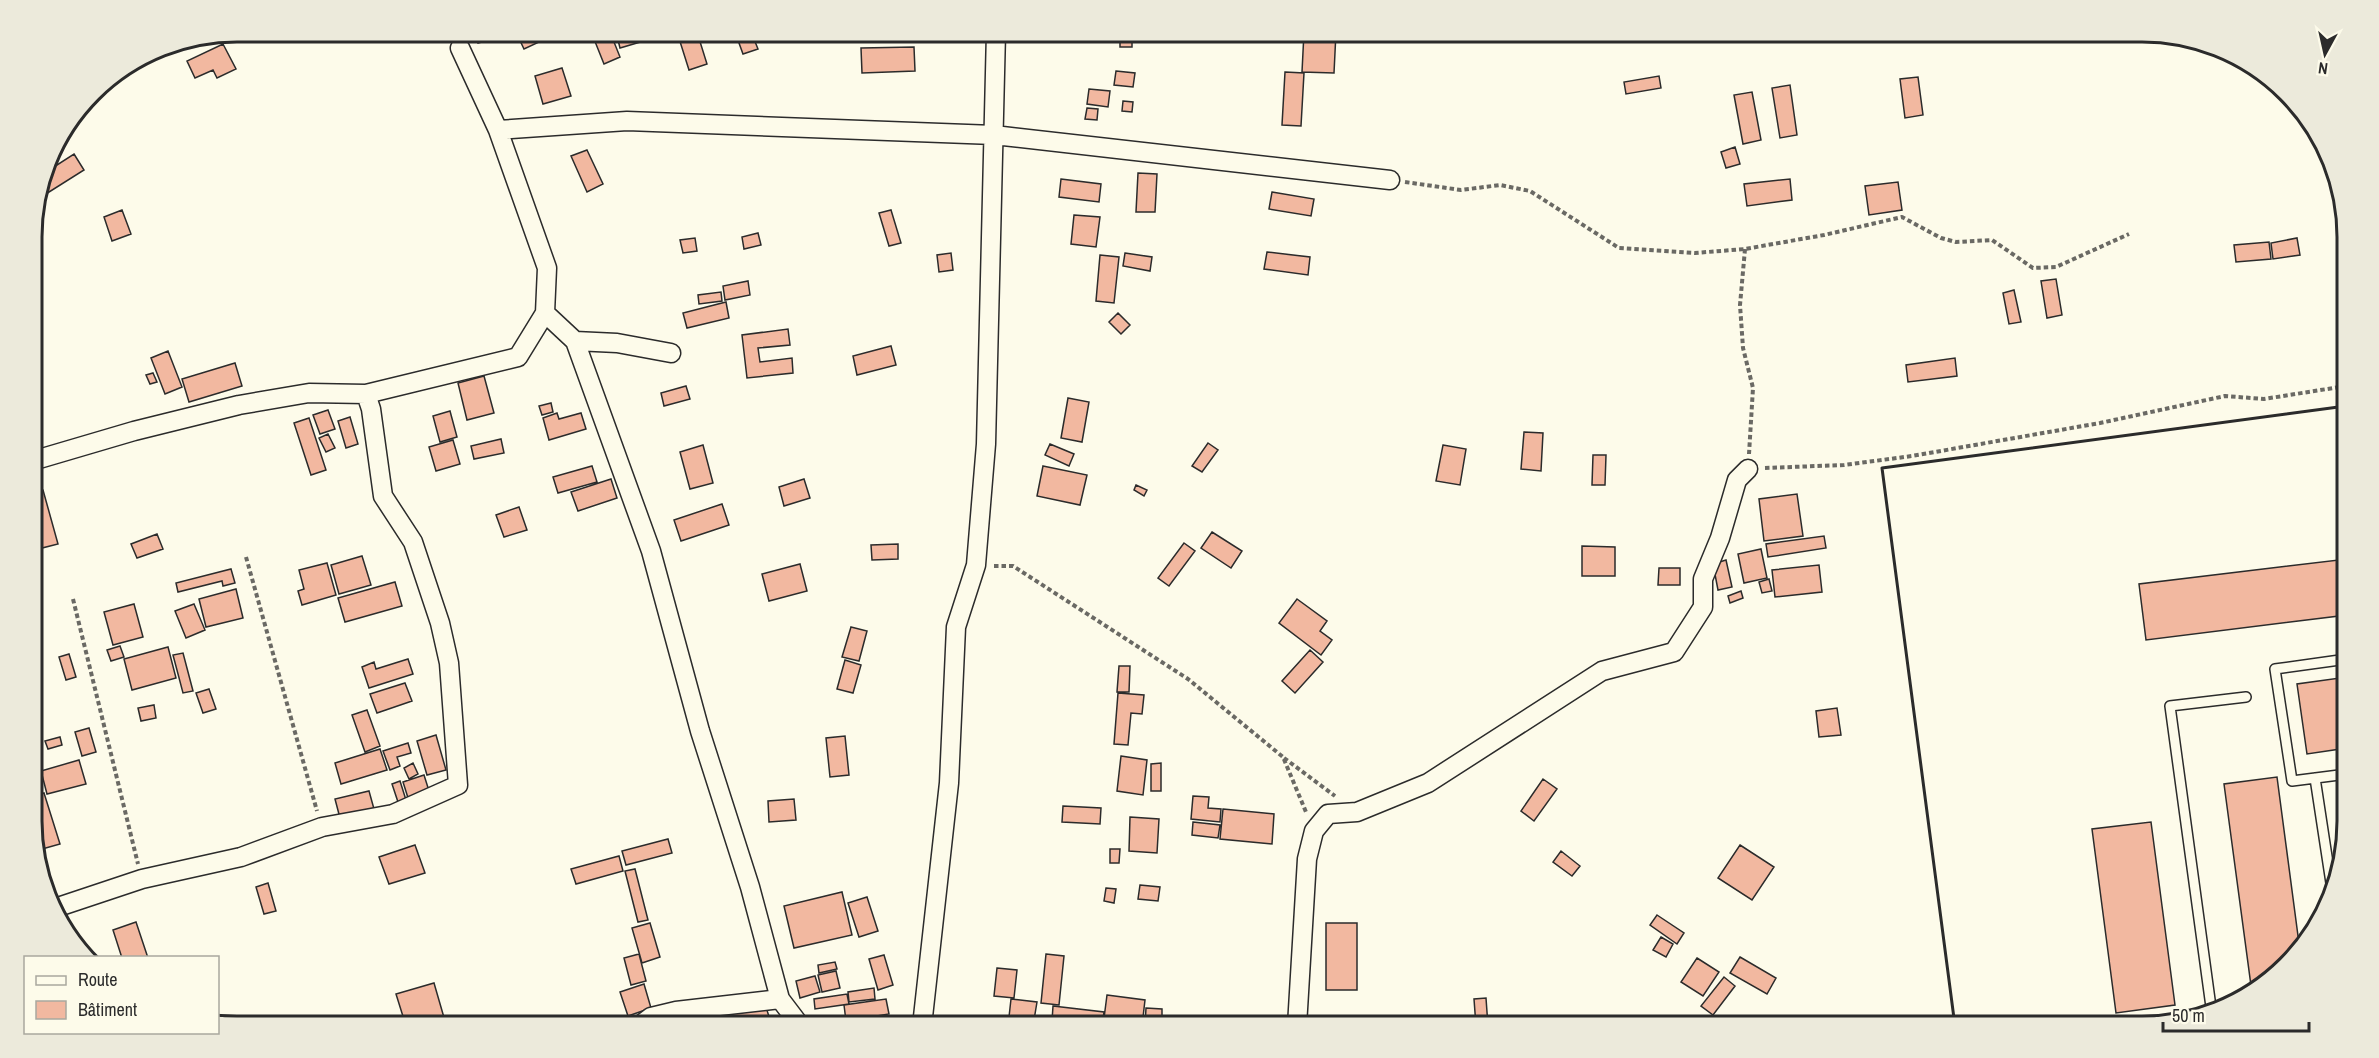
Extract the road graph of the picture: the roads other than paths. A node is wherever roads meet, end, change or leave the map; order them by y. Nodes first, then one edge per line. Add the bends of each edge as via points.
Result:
1 (996, 42) edge
2 (460, 48) dead end
3 (498, 130) junction
4 (994, 135) junction
5 (1390, 180) road end
6 (545, 312) junction
7 (575, 342) junction
8 (671, 353) dead end
9 (366, 394) junction
10 (42, 458) edge
11 (1748, 469) road end
12 (2337, 660) edge
13 (2246, 697) dead end
14 (2337, 775) edge
15 (2314, 778) junction
16 (2329, 875) edge
17 (62, 906) edge
18 (780, 999) junction
19 (2211, 1004) edge
20 (655, 1016) edge
21 (793, 1016) edge
22 (923, 1016) edge
23 (1298, 1016) edge

1 - 4 street
2 - 3 street
3 - 4 street via 627,121
3 - 6 street via 547,268
4 - 5 street
4 - 22 street via 986,444 976,565 956,627 949,783
6 - 7 street
6 - 9 street via 518,357
7 - 8 street via 617,343
7 - 18 street via 651,551
9 - 10 street via 309,393 238,405
9 - 17 street via 383,496 413,542 440,623 449,663 458,785 393,814 322,826 241,857 142,879
11 - 23 street via 1737,480 1703,579 1704,607 1674,652 1602,670 1428,783 1357,812 1328,814 1314,831 1307,859
12 - 15 lane via 2275,669 2292,781
13 - 19 lane via 2170,706
14 - 15 lane
15 - 16 lane
18 - 20 street
18 - 21 street

